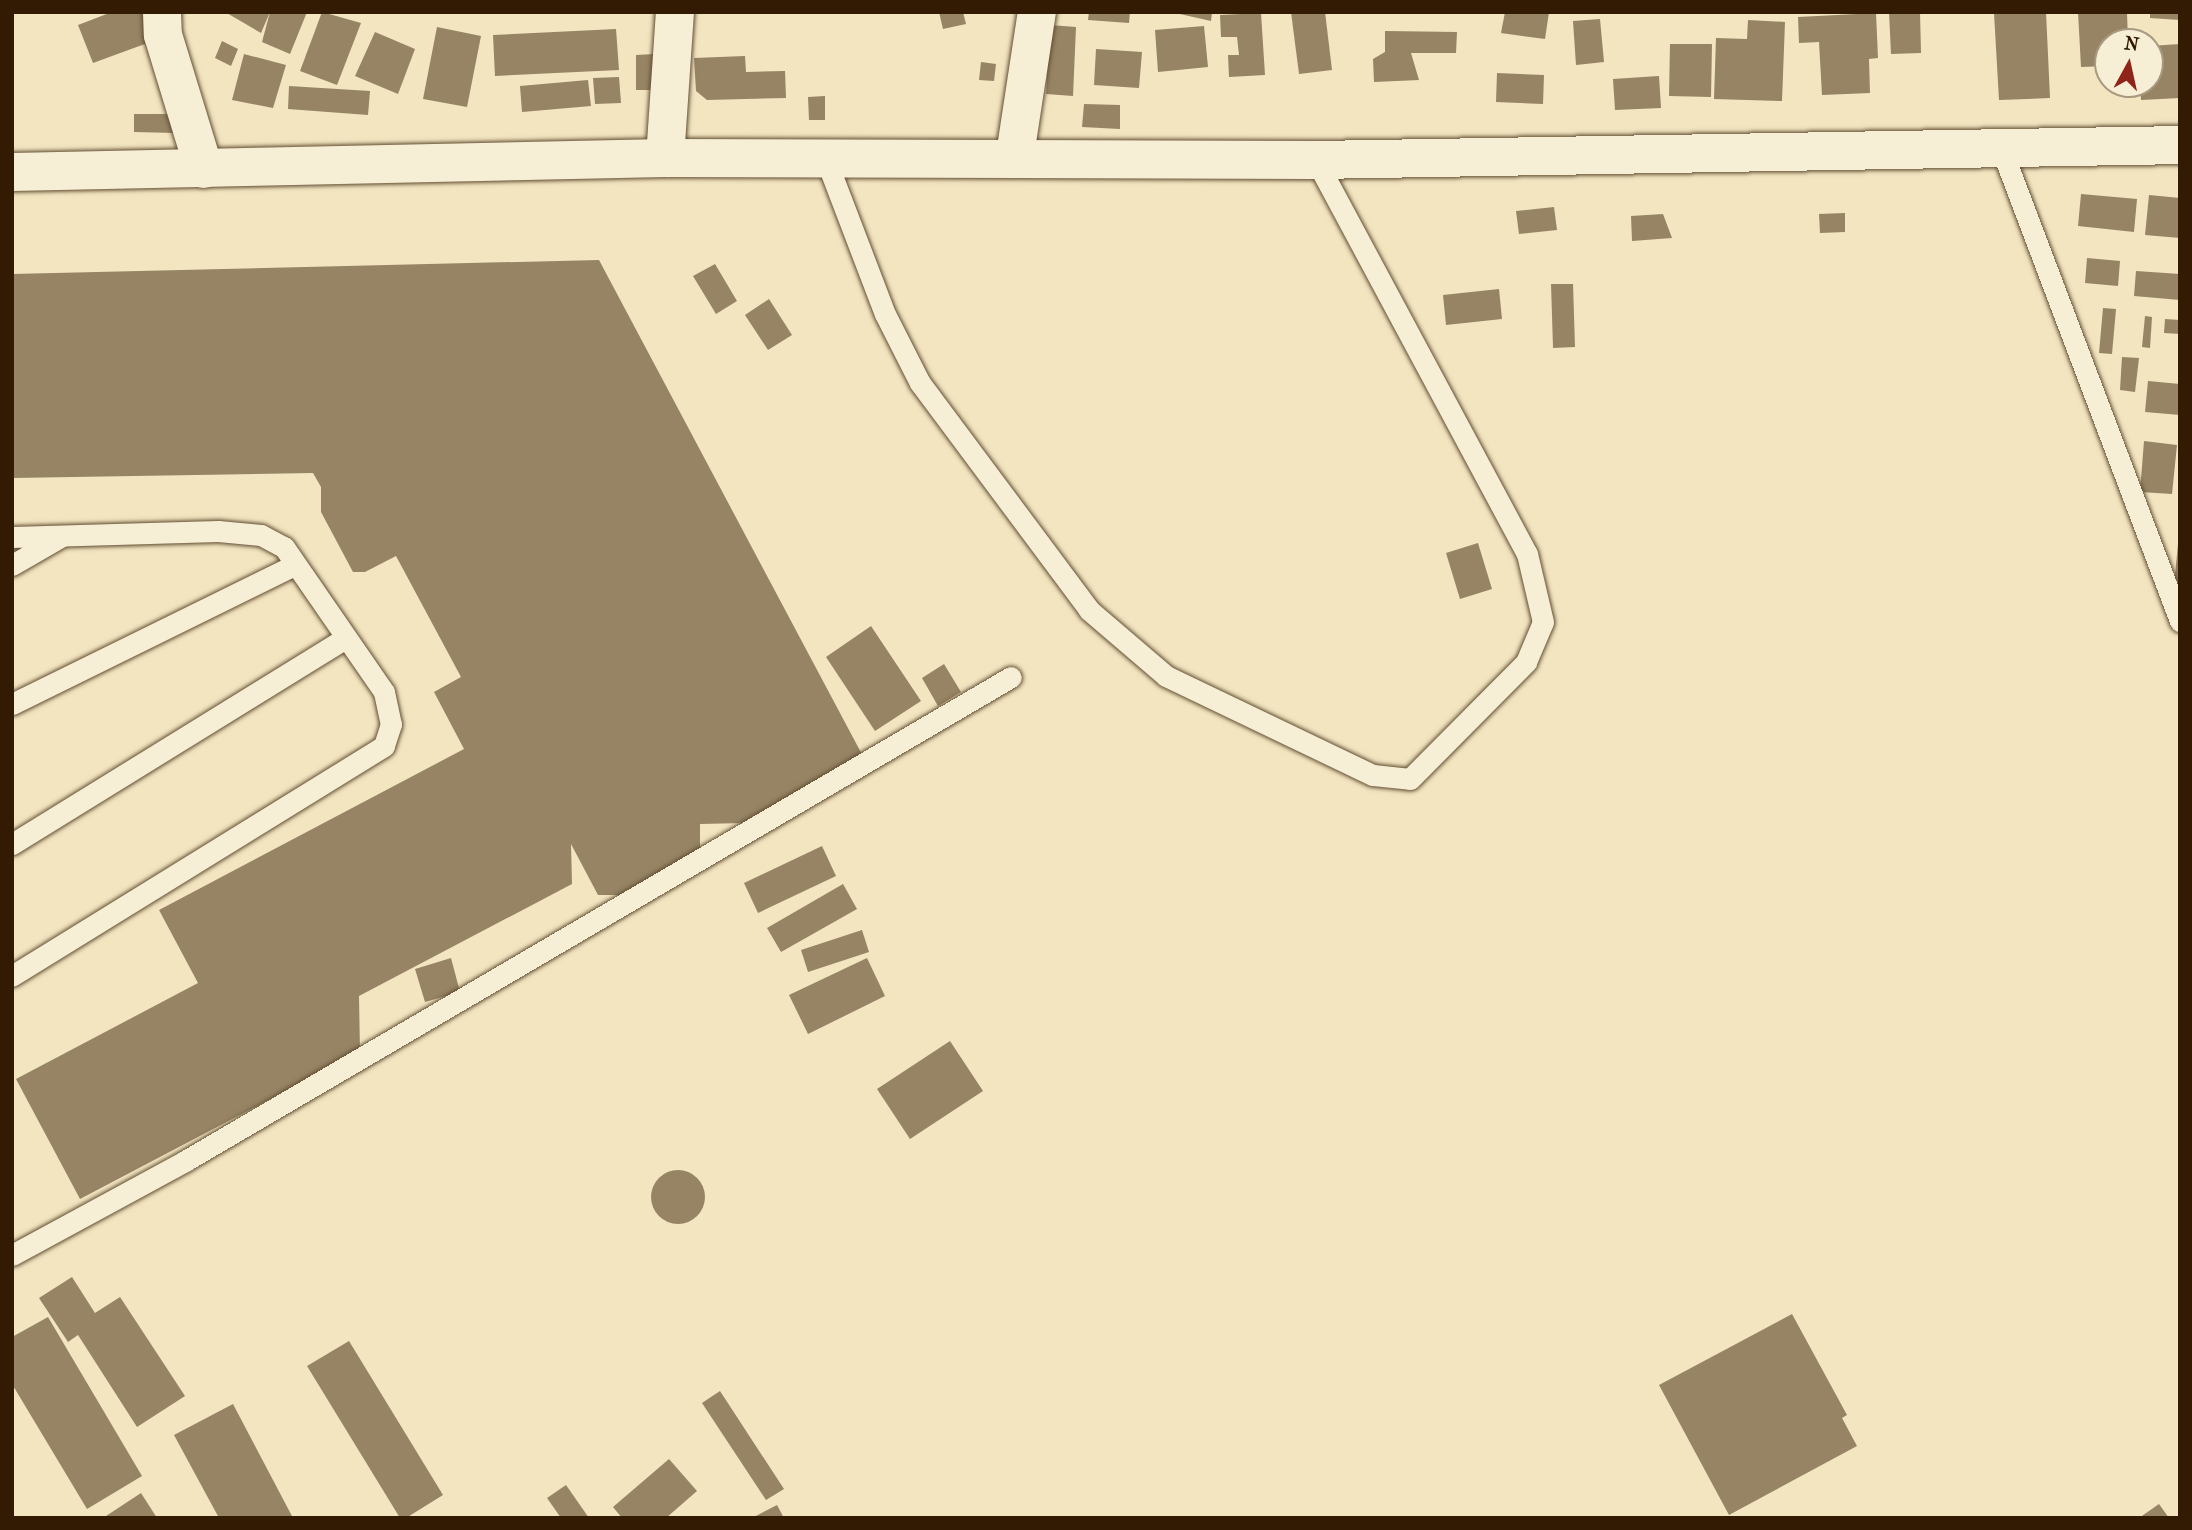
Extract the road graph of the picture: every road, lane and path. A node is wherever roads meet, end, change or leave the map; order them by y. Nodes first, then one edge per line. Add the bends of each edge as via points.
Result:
1 (162, 12) edge
2 (675, 12) edge
3 (1037, 12) edge
4 (2180, 145) edge
5 (2001, 148) junction
6 (1016, 155) junction
7 (825, 157) junction
8 (665, 158) junction
9 (1316, 160) junction
10 (204, 169) junction
11 (12, 173) edge
12 (65, 534) junction
13 (12, 537) edge
14 (12, 565) edge
15 (295, 565) junction
16 (2180, 621) edge
17 (346, 638) junction
18 (1011, 677) dead end
19 (12, 704) edge
20 (12, 844) edge
21 (12, 976) edge
22 (12, 1255) edge

1 - 10 street via 163,35
2 - 8 street
3 - 6 street
4 - 5 street
5 - 9 street
5 - 16 lane
6 - 7 street
6 - 9 street
7 - 8 street
7 - 9 lane via 884,314 920,383 1089,610 1166,676 1373,775 1409,779 1526,662 1544,622 1527,554
8 - 10 street
10 - 11 street
12 - 13 lane
12 - 14 lane
12 - 15 lane via 261,535 284,547
15 - 17 lane
15 - 19 lane
17 - 20 lane
17 - 21 lane via 384,692 391,724 384,746
18 - 22 lane via 185,1161

